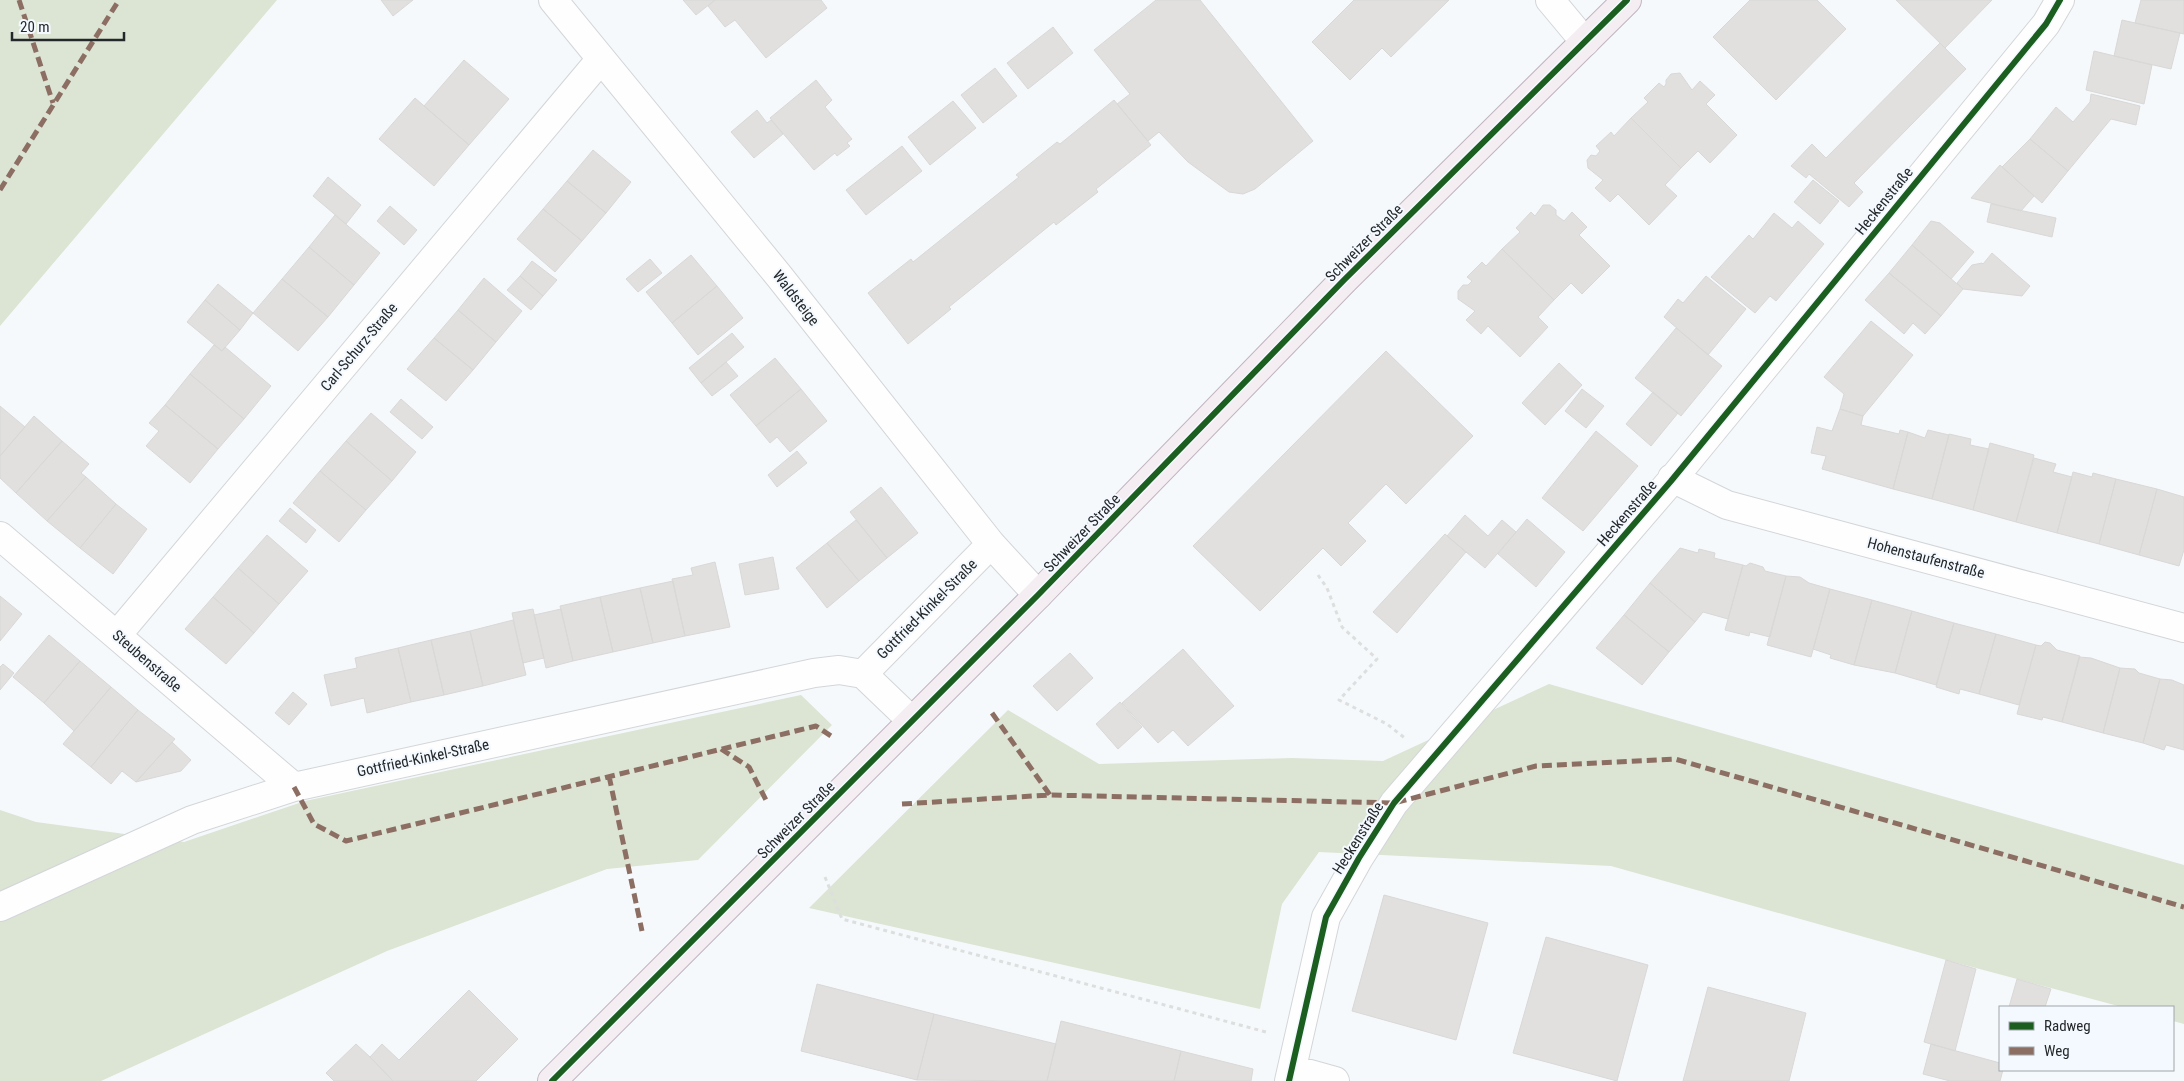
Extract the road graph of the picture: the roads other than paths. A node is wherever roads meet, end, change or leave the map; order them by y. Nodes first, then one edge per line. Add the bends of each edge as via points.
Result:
1 (553, 0) edge
2 (1550, 0) edge
3 (1627, 0) edge
4 (2060, 0) edge
5 (1585, 42) junction
6 (601, 59) junction
7 (1672, 478) junction
8 (0, 536) edge
9 (991, 544) junction
10 (1038, 595) junction
11 (2184, 628) edge
12 (117, 635) junction
13 (863, 674) junction
14 (912, 721) junction
15 (294, 787) junction
16 (0, 907) edge
17 (1290, 1075) edge
18 (552, 1081) edge
19 (1335, 1081) edge

1 - 6 street, Waldsteige
2 - 5 street
3 - 5 main road, Schweizer Straße
4 - 7 street, Heckenstraße via 2046,24
5 - 10 main road, Schweizer Straße via 1344,280
6 - 9 street, Waldsteige via 779,276
6 - 12 street, Carl-Schurz-Straße
7 - 11 street, Hohenstaufenstraße via 1727,505
7 - 17 street, Heckenstraße via 1394,804 1359,858 1326,917
8 - 12 street, Steubenstraße
9 - 10 street, Waldsteige
9 - 13 street, Gottfried-Kinkel-Straße
10 - 14 main road, Schweizer Straße
12 - 15 street, Steubenstraße
13 - 14 street
13 - 15 street, Gottfried-Kinkel-Straße via 839,670 814,673
14 - 18 main road, Schweizer Straße
15 - 16 street, Gottfried-Kinkel-Straße via 192,820
17 - 19 street

